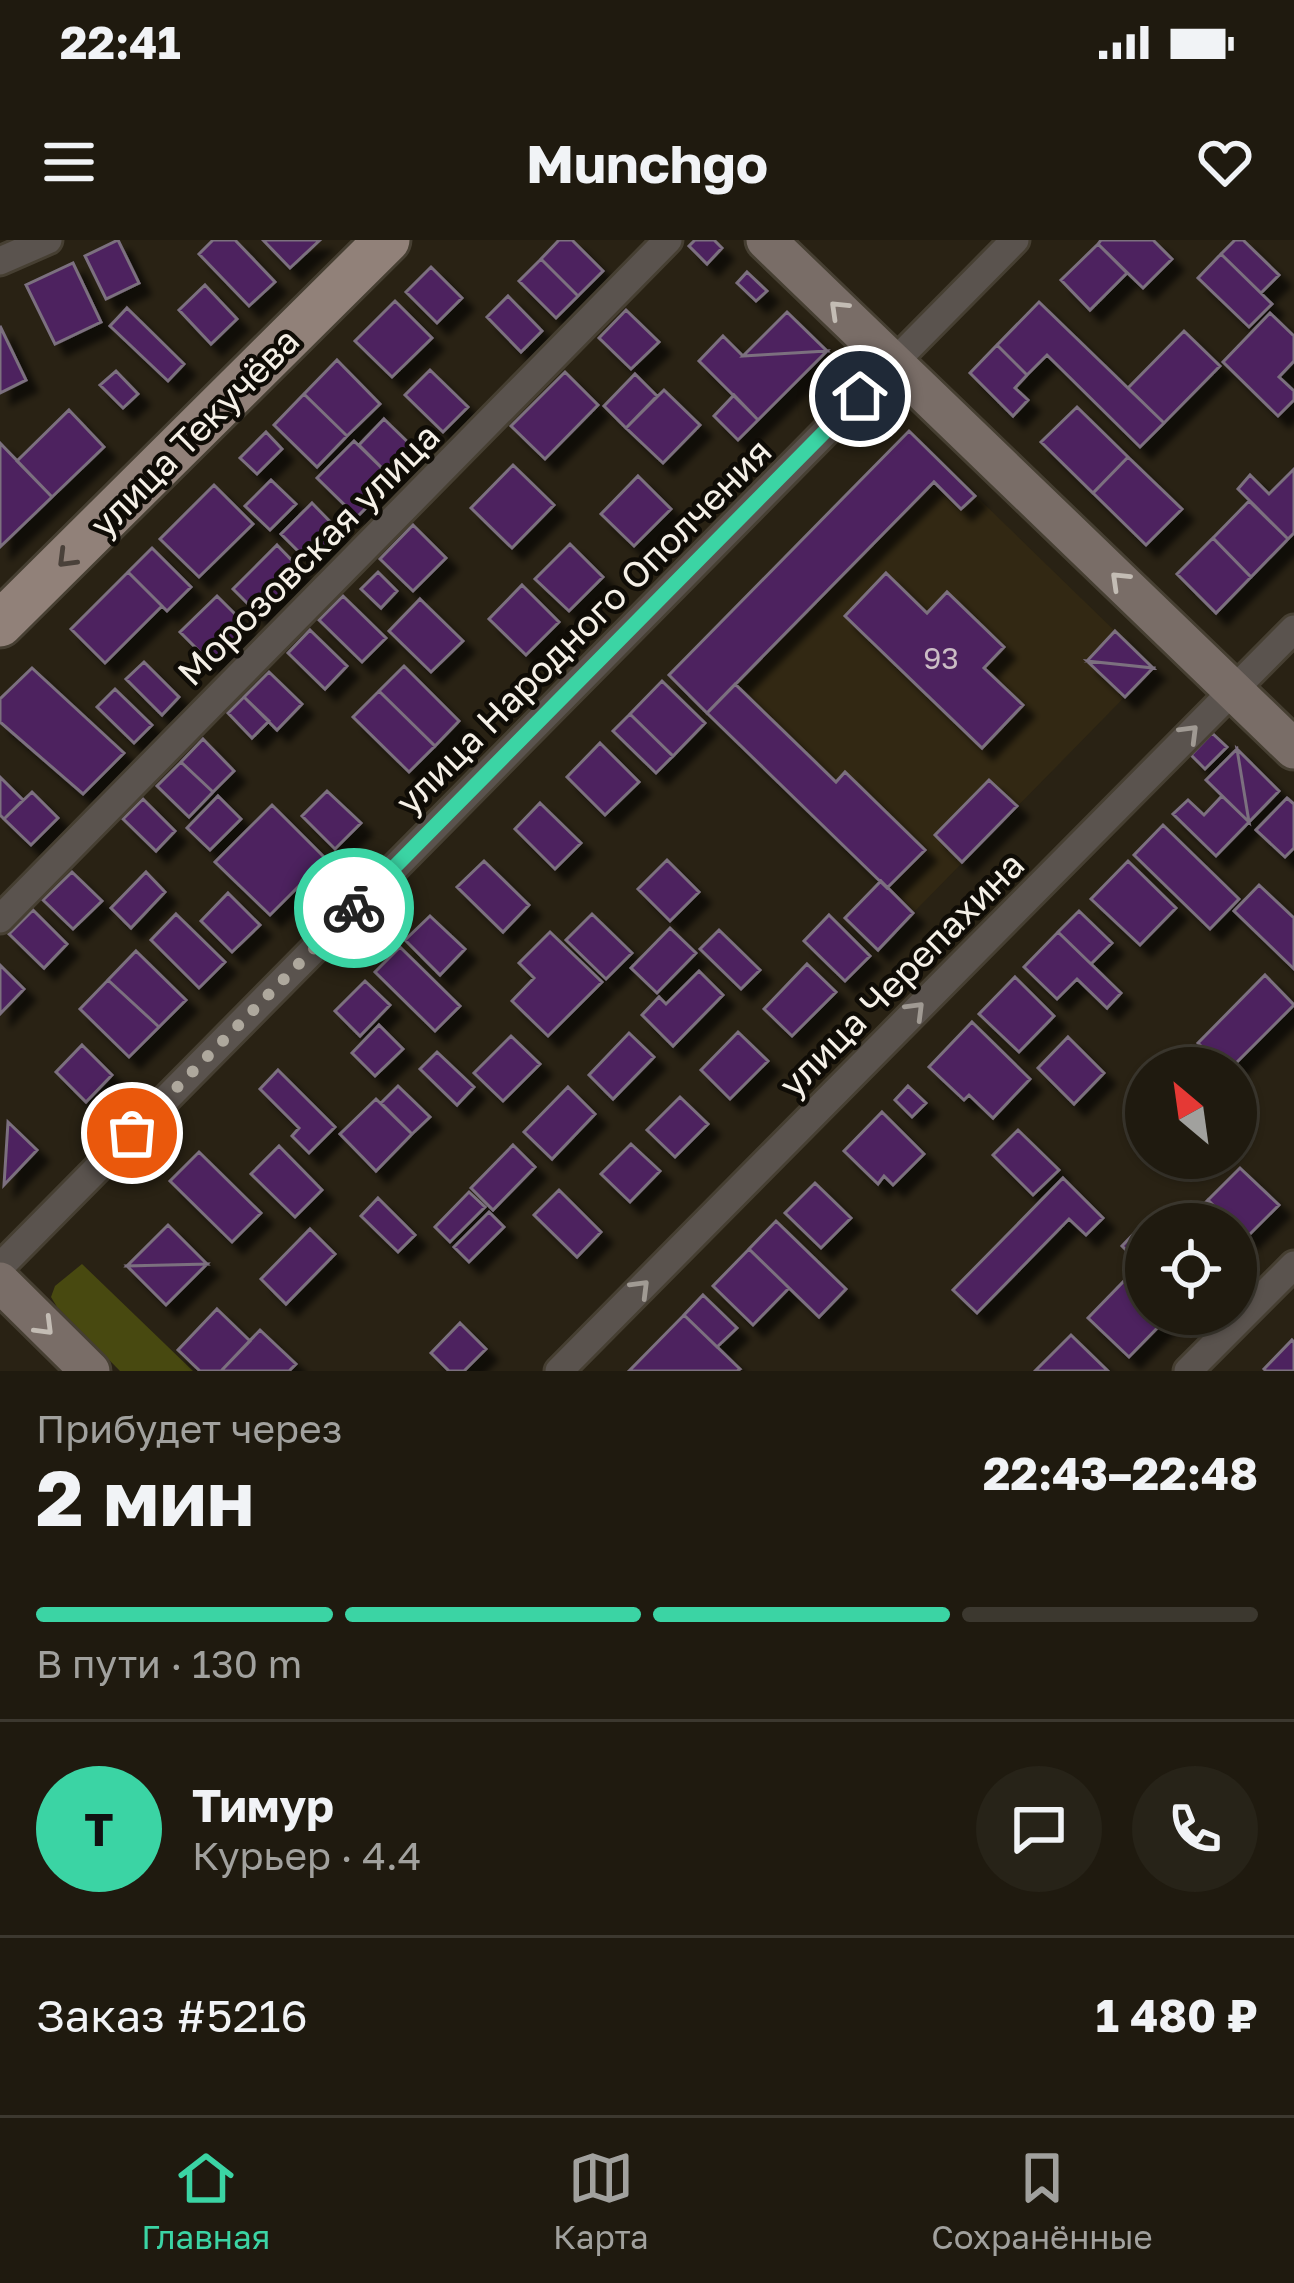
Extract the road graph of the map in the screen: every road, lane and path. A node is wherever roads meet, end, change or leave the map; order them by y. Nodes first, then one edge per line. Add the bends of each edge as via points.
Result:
1 (48, 240) edge
2 (668, 240) edge
3 (766, 240) edge
4 (1015, 240) edge
5 (385, 241) edge
6 (0, 261) edge
7 (893, 363) junction
8 (0, 624) edge
9 (1294, 629) edge
10 (1233, 690) junction
11 (1294, 748) edge
12 (0, 920) edge
13 (1294, 1265) edge
14 (0, 1267) edge
15 (0, 1282) edge
16 (90, 1371) edge
17 (559, 1371) edge
18 (1188, 1371) edge

1 - 6 street
2 - 12 street, Морозовская улица
7 -> 3 main road
4 - 7 street, улица Народного Ополчения
5 -> 8 main road, улица Текучёва
10 -> 7 main road
7 - 14 street, улица Народного Ополчения
9 - 10 street, улица Черепахина
10 - 11 main road
17 -> 10 street, улица Черепахина
13 - 18 street
15 -> 16 main road

